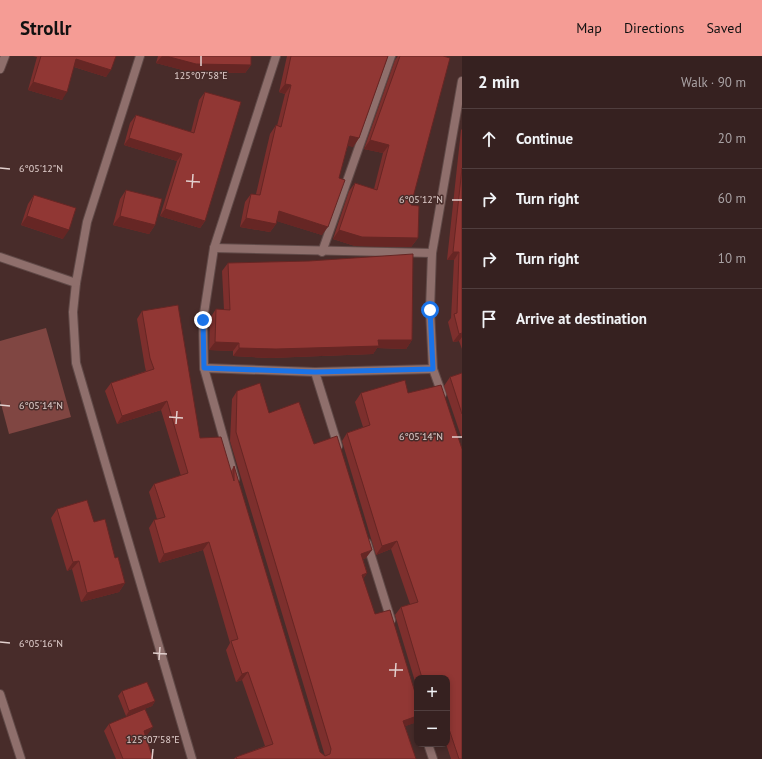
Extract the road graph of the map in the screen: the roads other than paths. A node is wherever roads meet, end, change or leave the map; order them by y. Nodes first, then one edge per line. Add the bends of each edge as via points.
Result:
1 (5, 56) edge
2 (140, 56) edge
3 (276, 56) edge
4 (392, 56) edge
5 (0, 69) edge
6 (462, 81) edge
7 (214, 248) junction
8 (322, 252) junction
9 (432, 253) junction
10 (0, 257) edge
11 (76, 283) junction
12 (204, 368) junction
13 (433, 369) junction
14 (315, 372) junction
15 (445, 406) edge
16 (340, 456) edge
17 (238, 485) edge
18 (364, 532) edge
19 (394, 631) edge
20 (0, 694) edge
21 (429, 747) edge
22 (21, 759) edge
23 (192, 759) edge
24 (433, 759) edge

1 - 5 street
2 - 11 street via 87,222
3 - 7 street
4 - 8 street
6 - 9 street
7 - 8 street
7 - 12 street via 203,320
8 - 9 street
9 - 13 street via 430,310
10 - 11 street
11 - 23 street via 73,312 76,363
12 - 14 street
12 - 17 street
13 - 14 street
13 - 15 street
14 - 16 street
18 - 19 street
20 - 22 street
21 - 24 street

